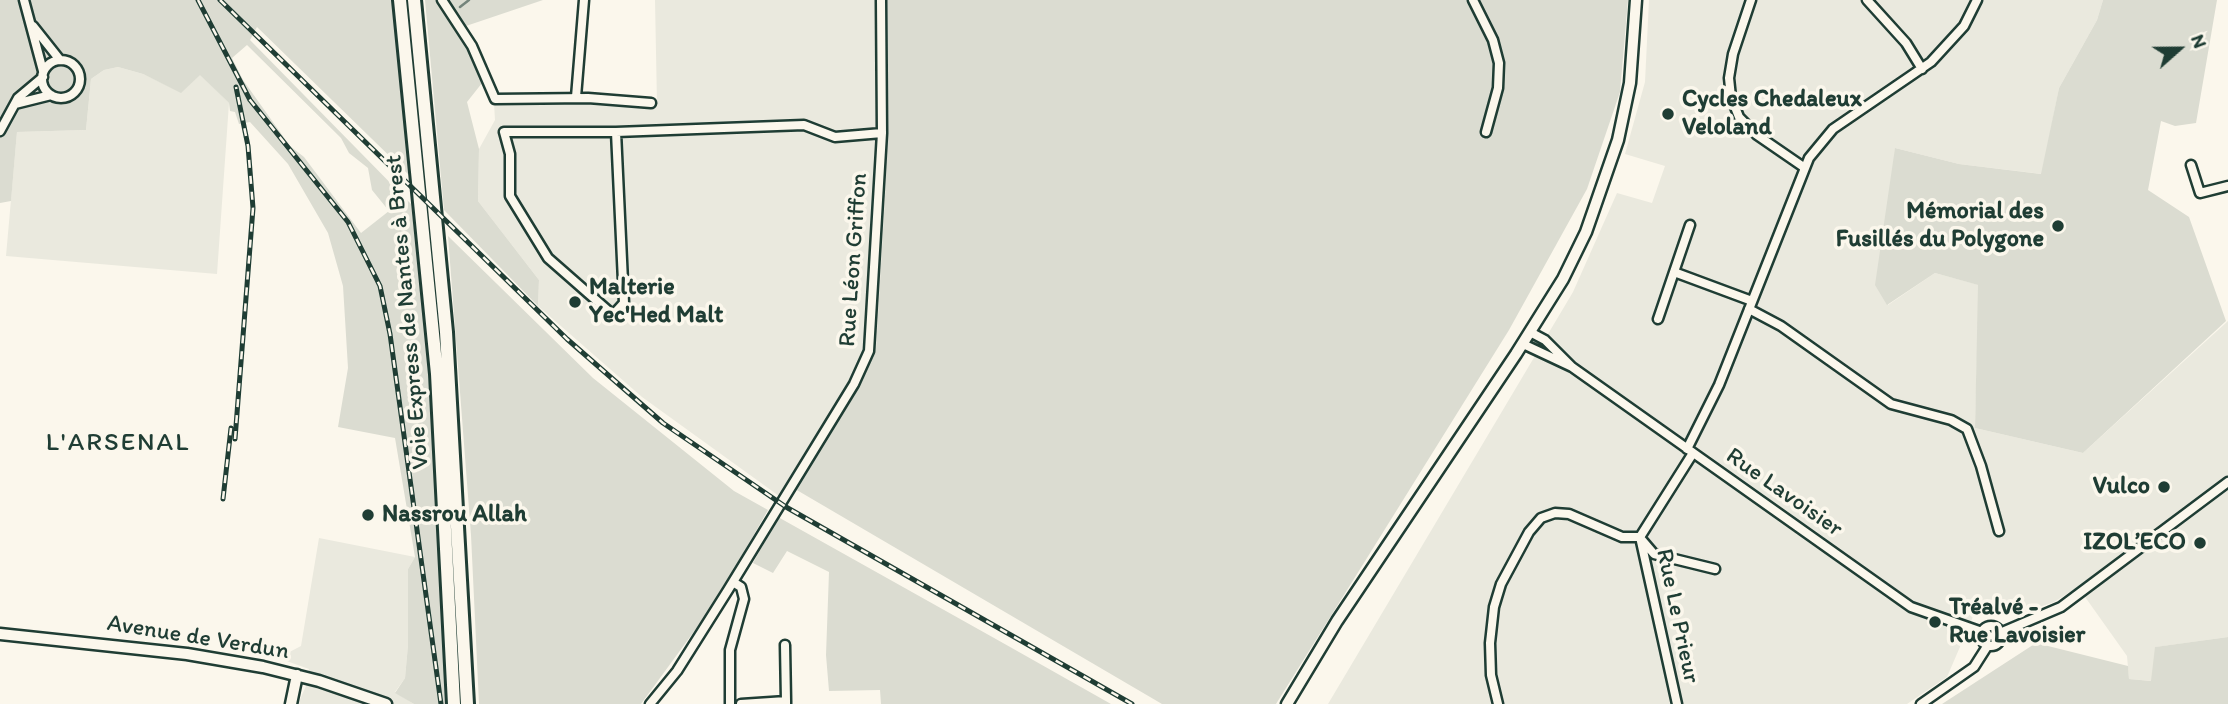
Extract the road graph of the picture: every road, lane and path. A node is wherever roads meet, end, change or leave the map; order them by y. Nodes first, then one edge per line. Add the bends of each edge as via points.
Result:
1 (24, 0) edge
2 (400, 0) edge
3 (414, 0) edge
4 (442, 0) edge
5 (584, 0) edge
6 (881, 0) edge
7 (1473, 0) edge
8 (1636, 0) edge
9 (1751, 0) edge
10 (1867, 0) edge
11 (1977, 0) edge
12 (33, 26) junction
13 (60, 60) junction
14 (1922, 69) junction
15 (43, 74) junction
16 (51, 95) junction
17 (576, 97) junction
18 (651, 103) dead end
19 (15, 104) junction
20 (0, 131) edge
21 (616, 132) junction
22 (1486, 132) dead end
23 (882, 133) junction
24 (2192, 164) dead end
25 (1804, 168) junction
26 (2228, 186) edge
27 (1690, 225) dead end
28 (1674, 272) junction
29 (1750, 305) junction
30 (1658, 319) dead end
31 (1530, 332) junction
32 (1523, 344) junction
33 (1572, 367) junction
34 (1690, 451) junction
35 (2228, 482) edge
36 (1999, 531) dead end
37 (1640, 537) junction
38 (1714, 569) dead end
39 (733, 582) junction
40 (1982, 632) junction
41 (2000, 633) junction
42 (0, 634) edge
43 (785, 645) dead end
44 (1989, 645) junction
45 (298, 674) junction
46 (786, 703) edge
47 (291, 704) edge
48 (386, 704) edge
49 (454, 704) edge
50 (467, 704) edge
51 (650, 704) edge
52 (730, 704) edge
53 (741, 704) edge
54 (1287, 704) edge
55 (1498, 704) edge
56 (1677, 704) edge
57 (1921, 704) edge

1 - 12 street
2 - 49 highway, Voie Express de Nantes à Brest via 437,374
3 - 50 highway, Voie Express de Nantes à Brest via 446,332
4 - 17 street via 472,46 495,99
5 - 17 street
6 - 23 street, Rue Léon Griffon
7 - 22 street via 1499,63 1498,88
8 - 31 main road via 1630,83 1618,140 1569,267
9 - 25 street via 1733,54 1731,97 1739,117 1757,135
10 - 14 street via 1906,43
11 - 14 street via 1950,44
12 - 13 street
12 - 15 street
13 - 15 street
13 - 16 street via 75,66 80,81 73,94
14 - 25 street via 1833,129
15 - 16 street via 44,87
15 - 19 street
16 - 19 street
17 - 18 street
19 - 20 street
21 - 21 street via 504,132 510,197 548,258 613,315 624,303
21 - 23 street via 804,125 835,137
23 - 39 street, Rue Léon Griffon via 869,351 854,384
24 - 26 street via 2200,193
25 - 29 street
27 - 28 street
28 - 29 street
28 - 30 street
29 - 34 street
29 - 36 street via 1891,404 1951,420 1966,429
31 - 32 main road
31 - 33 street, Rue Lavoisier
32 - 33 street, Rue Lavoisier
32 - 54 main road via 1337,621
33 - 34 street, Rue Lavoisier
34 - 37 street
34 - 40 street, Rue Lavoisier via 1911,607
35 - 41 street via 2061,607
37 - 38 street, Rue Le Prieur via 1654,554
37 - 55 street via 1622,537 1569,514 1555,513 1541,518 1529,532 1494,607 1491,675
37 - 56 street, Rue Le Prieur
39 - 51 street, Rue Léon Griffon via 677,671
39 - 52 street via 741,587 744,599 730,650
40 - 41 street via 1991,626
40 - 44 street
41 - 44 street via 1999,642
42 - 45 main road, Avenue de Verdun via 187,654
43 - 46 street
44 - 57 street via 1974,667
45 - 47 main road
45 - 48 main road, Avenue de Verdun
46 - 53 street

